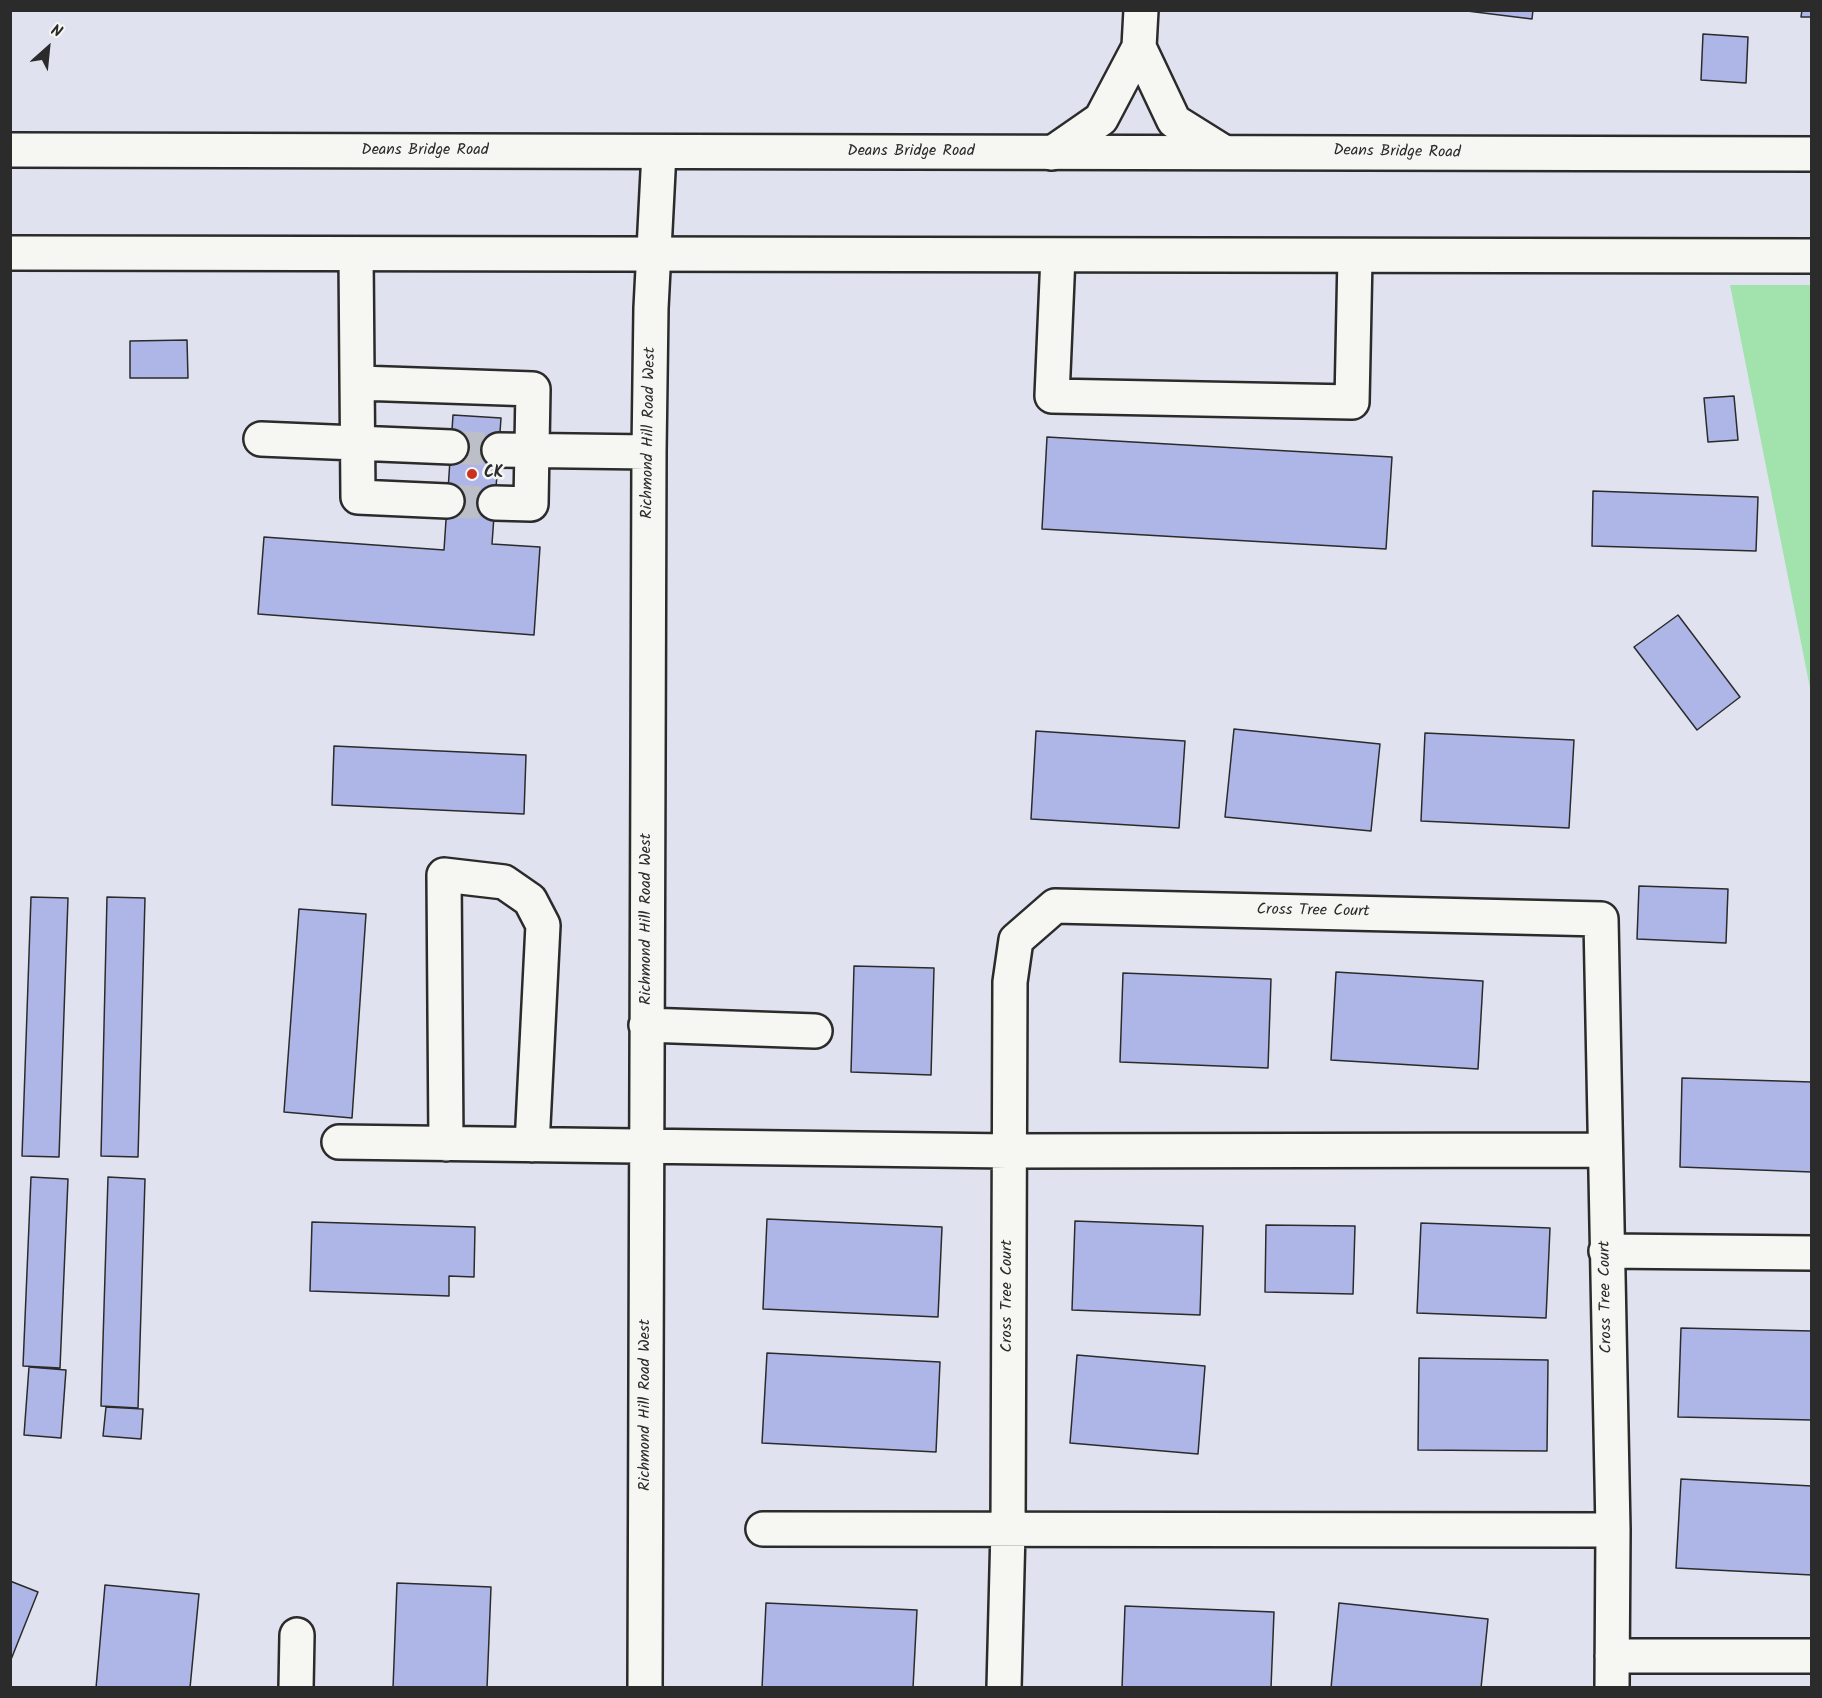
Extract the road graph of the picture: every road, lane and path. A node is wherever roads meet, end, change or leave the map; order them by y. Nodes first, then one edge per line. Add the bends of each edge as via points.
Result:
1 (1141, 10) edge
2 (1139, 47) junction
3 (10, 150) edge
4 (658, 152) junction
5 (1222, 152) junction
6 (1052, 153) junction
7 (1812, 154) edge
8 (10, 253) edge
9 (356, 254) junction
10 (654, 255) junction
11 (1058, 256) junction
12 (1812, 256) edge
13 (1354, 257) junction
14 (359, 383) junction
15 (261, 439) dead end
16 (359, 444) junction
17 (451, 447) tunnel mouth
18 (533, 449) junction
19 (499, 450) tunnel mouth
20 (649, 452) junction
21 (447, 501) tunnel mouth
22 (495, 503) tunnel mouth
23 (646, 1025) junction
24 (815, 1031) dead end
25 (339, 1142) dead end
26 (446, 1144) junction
27 (532, 1145) junction
28 (646, 1147) junction
29 (1604, 1150) junction
30 (1008, 1151) junction
31 (1606, 1251) junction
32 (1812, 1253) edge
33 (763, 1529) dead end
34 (1008, 1530) junction
35 (1613, 1530) junction
36 (297, 1635) dead end
37 (1812, 1656) edge
38 (1612, 1672) edge
39 (296, 1688) edge
40 (645, 1688) edge
41 (1004, 1688) edge

1 - 2 main road
2 - 5 main road via 1174,121
2 - 6 main road via 1101,119
3 - 4 main road, Deans Bridge Road
4 - 6 main road, Deans Bridge Road
4 - 10 main road, Richmond Hill Road West
5 - 6 main road, Deans Bridge Road
5 - 7 main road, Deans Bridge Road
8 - 9 main road
9 - 10 main road
9 - 14 main road
10 - 11 main road
10 - 20 main road, Richmond Hill Road West
11 - 13 main road
11 - 13 main road via 1052,396 1352,402
12 - 13 main road
14 - 16 main road
14 - 18 main road via 533,389
15 - 16 main road
16 - 17 main road
16 - 21 main road via 358,497
18 - 19 main road
18 - 20 main road
18 - 22 main road via 531,504
20 - 23 main road, Richmond Hill Road West
23 - 24 main road
23 - 28 main road, Richmond Hill Road West
25 - 26 main road
26 - 27 main road
26 - 27 main road via 444,875 504,882 530,900 543,925
27 - 28 main road
28 - 30 main road
28 - 40 main road, Richmond Hill Road West
29 - 30 main road
29 - 30 main road, Cross Tree Court via 1601,919 1055,906 1016,940 1010,982
29 - 31 main road, Cross Tree Court
30 - 34 main road, Cross Tree Court
31 - 32 main road
31 - 35 main road, Cross Tree Court
33 - 34 main road
34 - 35 main road
34 - 41 main road, Cross Tree Court
35 - 38 main road, Cross Tree Court
36 - 39 main road
37 - 38 main road

